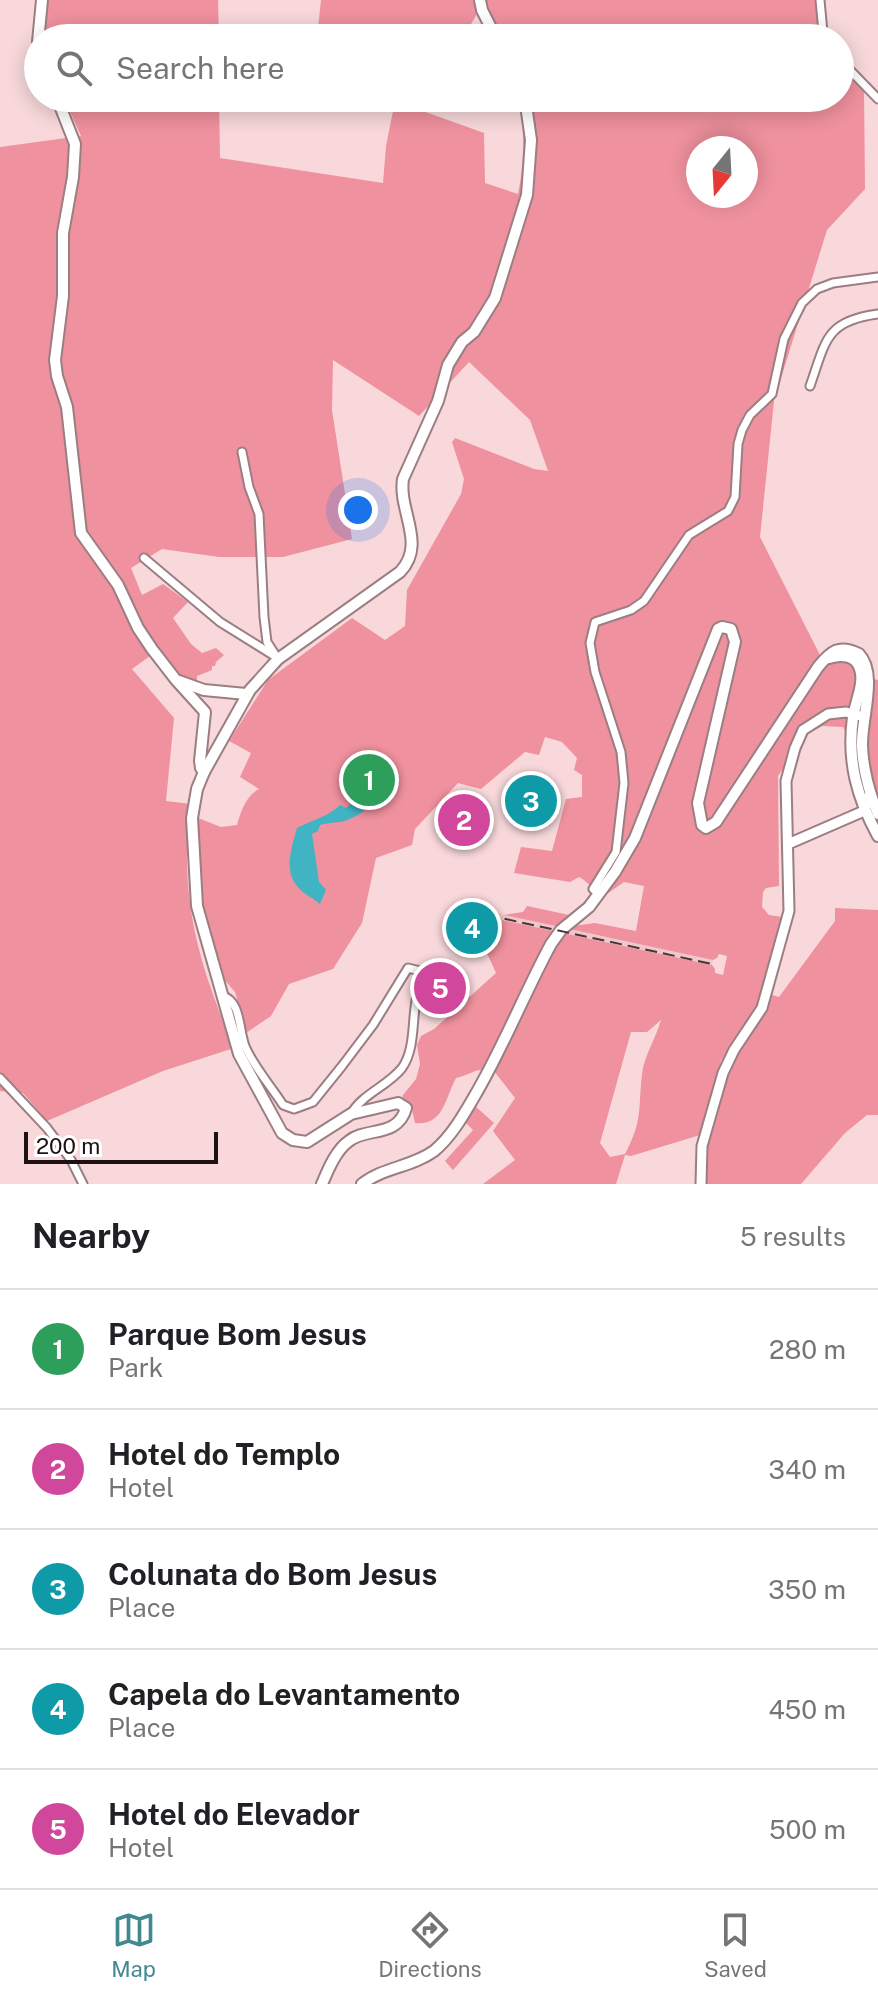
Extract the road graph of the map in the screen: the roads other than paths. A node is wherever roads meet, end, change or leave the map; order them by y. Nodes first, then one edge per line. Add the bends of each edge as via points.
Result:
1 (42, 0) edge
2 (480, 0) edge
3 (820, 0) edge
4 (40, 24) edge
5 (489, 24) edge
6 (822, 24) edge
7 (854, 74) edge
8 (878, 99) edge
9 (62, 112) edge
10 (527, 112) edge
11 (878, 277) edge
12 (878, 314) edge
13 (810, 386) dead end
14 (242, 452) dead end
15 (144, 558) dead end
16 (278, 659) junction
17 (176, 680) junction
18 (246, 694) junction
19 (859, 715) junction
20 (204, 772) junction
21 (870, 794) junction
22 (864, 811) junction
23 (878, 814) edge
24 (878, 836) edge
25 (788, 844) junction
26 (598, 894) junction
27 (223, 996) junction
28 (0, 1078) edge
29 (351, 1114) junction
30 (83, 1184) edge
31 (322, 1184) edge
32 (362, 1184) edge
33 (701, 1184) edge

1 - 4 main road
2 - 5 main road
3 - 6 street
7 - 8 street
9 - 17 main road via 75,144 55,360 67,407 81,533
10 - 16 main road via 527,195 495,298 448,365 403,479 413,540 409,562
11 - 26 street via 833,283 802,303 784,339 772,394 742,430 735,497 728,511 689,535 644,601 595,622 590,643 595,672 624,770 616,852 593,889
12 - 13 street via 841,323 830,334
14 - 16 street via 259,514 267,642
15 - 16 street via 220,622
16 - 18 main road
17 - 18 main road via 204,690
17 - 20 main road via 205,712 200,761
18 - 20 main road
19 - 21 main road
19 - 22 main road via 852,760
19 - 25 street via 828,714 803,730 786,781
19 - 26 main road via 858,665 842,656 824,660 716,822 706,828 698,803 735,642 731,629 718,629 635,838
20 - 27 main road via 192,818 197,906
21 - 22 street
21 - 23 main road
22 - 24 main road
22 - 25 street
25 - 33 street via 789,911 762,1008 723,1073 702,1146
26 - 32 main road via 551,944 499,1052 448,1137 424,1157
27 - 29 main road via 239,1054 282,1133 307,1142
27 - 29 street via 234,1004 245,1046 283,1105 294,1109 313,1102 373,1025 408,968 420,971 403,1067
28 - 30 street via 36,1114
29 - 31 main road via 398,1103 406,1108 389,1128 348,1141

